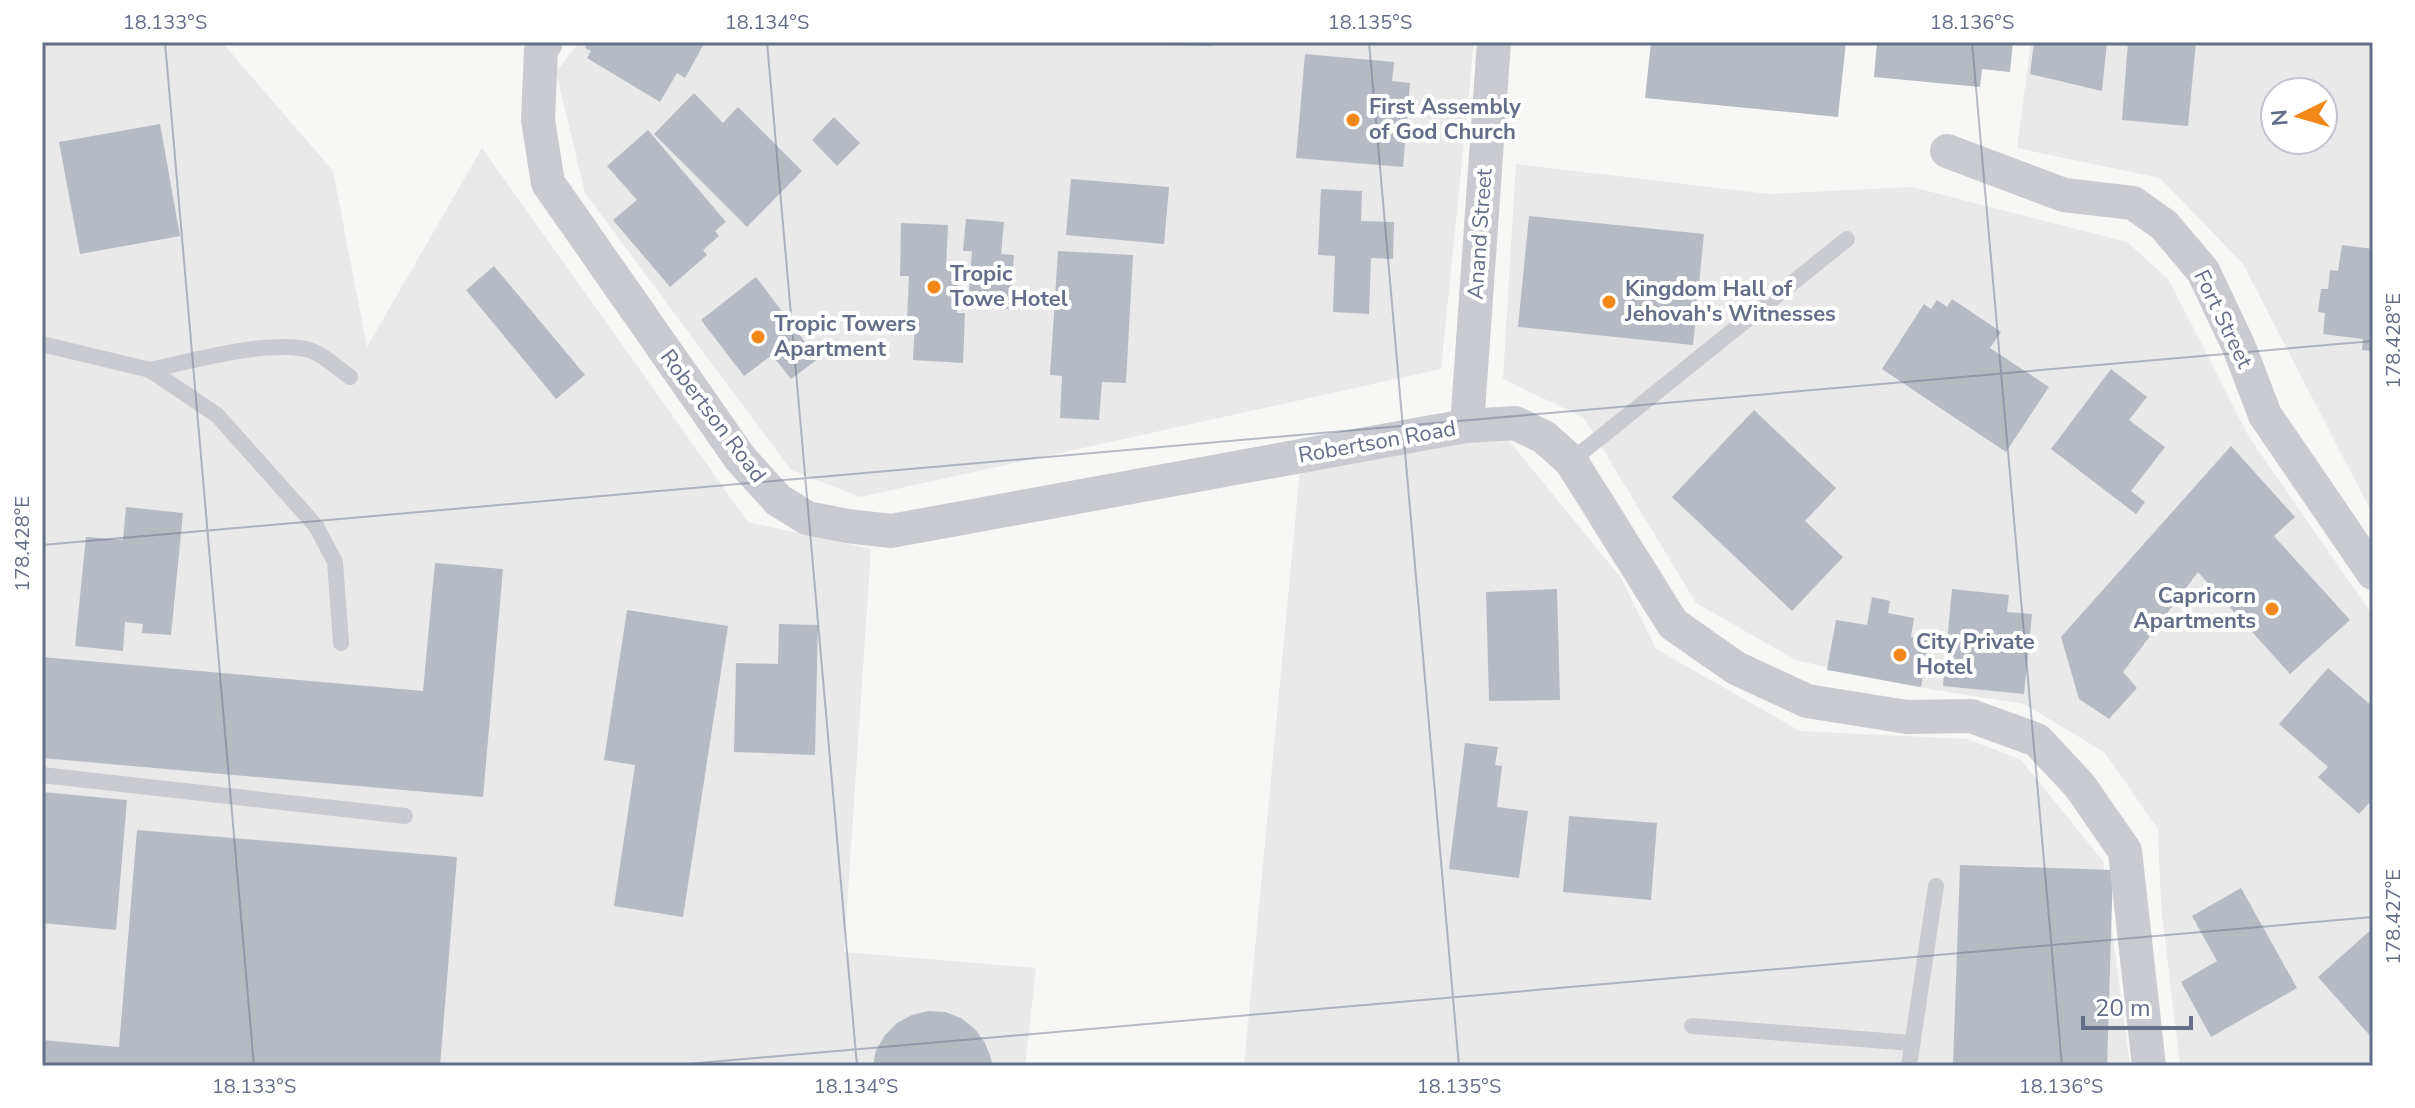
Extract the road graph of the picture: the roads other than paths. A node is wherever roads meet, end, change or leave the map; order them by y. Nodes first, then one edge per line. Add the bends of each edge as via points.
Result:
1 (546, 42) edge
2 (1494, 42) edge
3 (1947, 151) dead end
4 (1847, 239) dead end
5 (42, 344) edge
6 (150, 370) junction
7 (350, 377) dead end
8 (1467, 426) junction
9 (1571, 461) junction
10 (2373, 573) edge
11 (341, 643) dead end
12 (42, 775) edge
13 (405, 816) dead end
14 (1936, 886) dead end
15 (1692, 1026) dead end
16 (1912, 1043) junction
17 (1909, 1066) edge
18 (2149, 1066) edge

1 - 8 street, Robertson Road via 541,50 538,120 548,183 740,458 778,500 807,518 891,531
2 - 8 street, Anand Street
3 - 10 street, Fort Street via 2064,195 2133,203 2164,225 2203,271 2265,415
4 - 9 lane
5 - 6 lane
6 - 7 lane via 234,351 277,348 311,350
6 - 11 lane via 217,415 316,526 335,562
8 - 9 street, Robertson Road via 1515,423 1544,437
9 - 18 street, Robertson Road via 1673,624 1736,668 1807,701 1907,717 1971,716 2037,740 2059,763 2125,851
12 - 13 lane
14 - 16 lane
15 - 16 lane
16 - 17 lane

